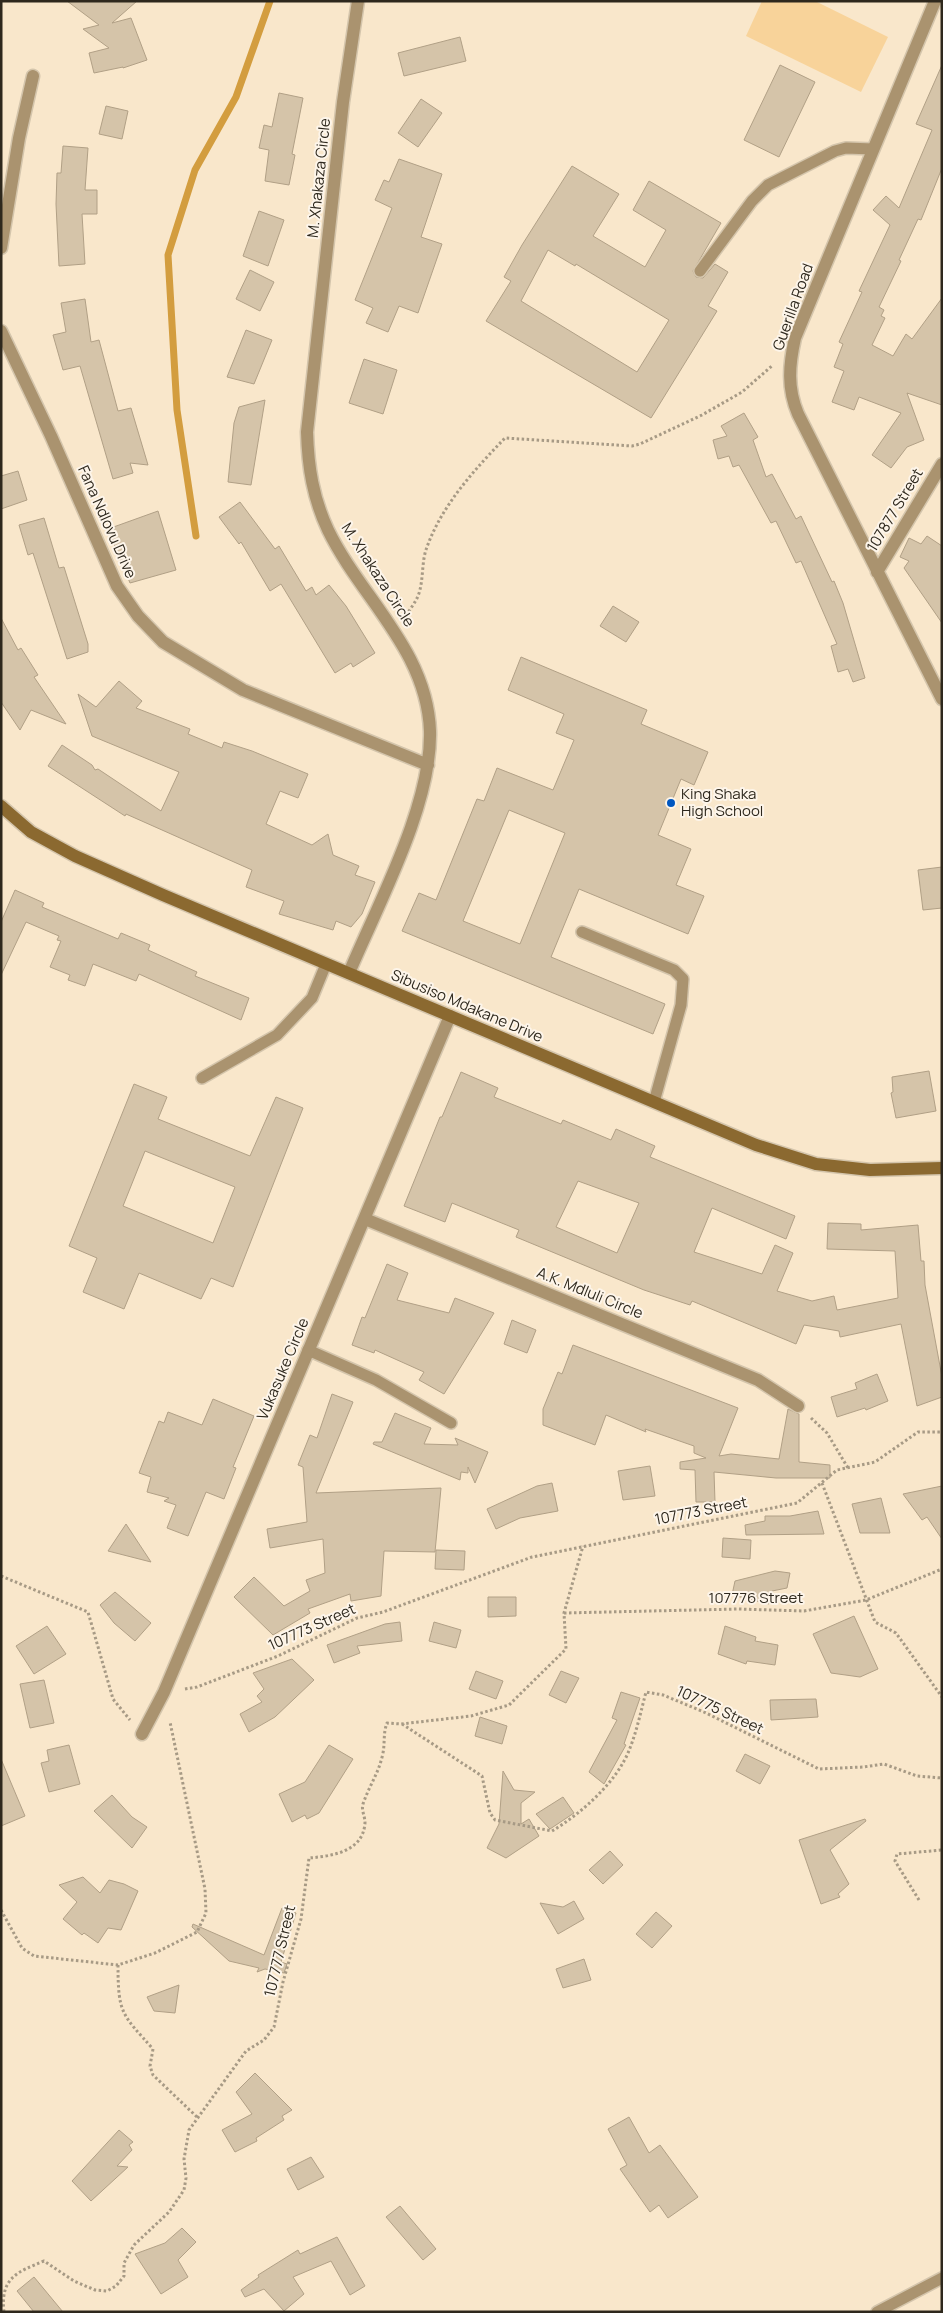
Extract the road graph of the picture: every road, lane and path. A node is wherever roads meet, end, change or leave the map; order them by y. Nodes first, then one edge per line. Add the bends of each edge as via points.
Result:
1 (358, 1) edge
2 (935, 1) edge
3 (33, 76) dead end
4 (873, 149) junction
5 (1, 248) edge
6 (700, 272) dead end
7 (1, 331) edge
8 (790, 361) junction
9 (942, 464) edge
10 (877, 572) junction
11 (394, 629) junction
12 (942, 699) edge
13 (428, 765) junction
14 (1, 806) edge
15 (582, 932) dead end
16 (326, 964) junction
17 (349, 973) junction
18 (450, 1016) junction
19 (202, 1078) dead end
20 (654, 1102) junction
21 (942, 1168) edge
22 (365, 1219) junction
23 (308, 1350) junction
24 (798, 1406) joint
25 (451, 1423) dead end
26 (942, 1432) edge
27 (848, 1468) junction
28 (822, 1483) junction
29 (583, 1546) junction
30 (942, 1569) edge
31 (1, 1576) edge
32 (866, 1600) junction
33 (564, 1612) junction
34 (164, 1692) junction
35 (942, 1696) edge
36 (401, 1724) junction
37 (142, 1734) joint
38 (942, 1778) edge
39 (942, 1850) edge
40 (920, 1900) dead end
41 (1, 1910) edge
42 (118, 1965) junction
43 (197, 2117) junction
44 (942, 2278) edge
45 (4, 2312) edge
46 (877, 2312) edge

1 - 11 street, M. Xhakaza Circle via 343,102 308,422 308,465 316,500 329,532
2 - 4 street, Guerilla Road
3 - 5 street
4 - 6 lane via 835,151 768,185 752,201
4 - 8 street, Guerilla Road via 795,338
7 - 13 street, Fana Ndlovu Drive via 117,586 138,616 163,642 243,690
8 - 10 street, Guerilla Road via 792,399
8 - 11 path via 776,363 742,392 640,444 505,438 454,498 431,535 418,594
9 - 10 street, 107877 Street
10 - 12 street, Guerilla Road
11 - 13 street, M. Xhakaza Circle via 416,670 424,700 430,730
13 - 17 street, M. Xhakaza Circle via 412,825
14 - 16 street, Sibusiso Mdakane Drive via 31,832 75,856
15 - 20 lane via 674,970 683,979 681,1004
16 - 17 street, Sibusiso Mdakane Drive
16 - 19 lane via 312,998 277,1035
17 - 18 street, Sibusiso Mdakane Drive
18 - 20 street, Sibusiso Mdakane Drive
18 - 22 street, Vukasuke Circle
20 - 21 street, Sibusiso Mdakane Drive via 756,1145 816,1164 870,1170
22 - 23 street, Vukasuke Circle
22 - 24 street, A.K. Mdluli Circle via 758,1380
23 - 25 lane via 376,1380
23 - 34 street, Vukasuke Circle
24 - 27 path via 827,1433
26 - 27 path, 107773 Street via 918,1432 875,1462
27 - 28 path, 107773 Street via 837,1470
28 - 29 path, 107773 Street via 797,1503
28 - 32 path
29 - 33 path, 107777 Street
29 - 34 path, 107773 Street via 532,1557 383,1612 357,1618 269,1659 196,1687
30 - 32 path, 107776 Street
31 - 37 path via 88,1612 113,1699
32 - 33 path, 107776 Street via 804,1611
32 - 35 path via 875,1622 896,1633
33 - 36 path, 107777 Street via 566,1648 509,1705 471,1716
34 - 37 street, Vukasuke Circle
34 - 42 path via 205,1889 206,1913 197,1932 155,1953
36 - 38 path, 107775 Street via 482,1776 490,1814 495,1820 552,1831 576,1817 605,1787 630,1750 646,1692 663,1695 704,1712 819,1769 884,1764 917,1776
36 - 43 path, 107777 Street via 387,1723 383,1753 374,1782 362,1805 365,1823 358,1843 347,1850 309,1858 302,1919 283,1982 274,2027 264,2040 246,2051
39 - 40 path via 897,1854 898,1868
41 - 42 path via 22,1948 34,1956
42 - 43 path via 122,2011 154,2049 150,2066 154,2075
43 - 45 path via 189,2130 184,2190 169,2212 134,2245 124,2263 124,2276 116,2286 107,2291 95,2290 74,2281 44,2261 7,2279 2,2287
44 - 46 lane

